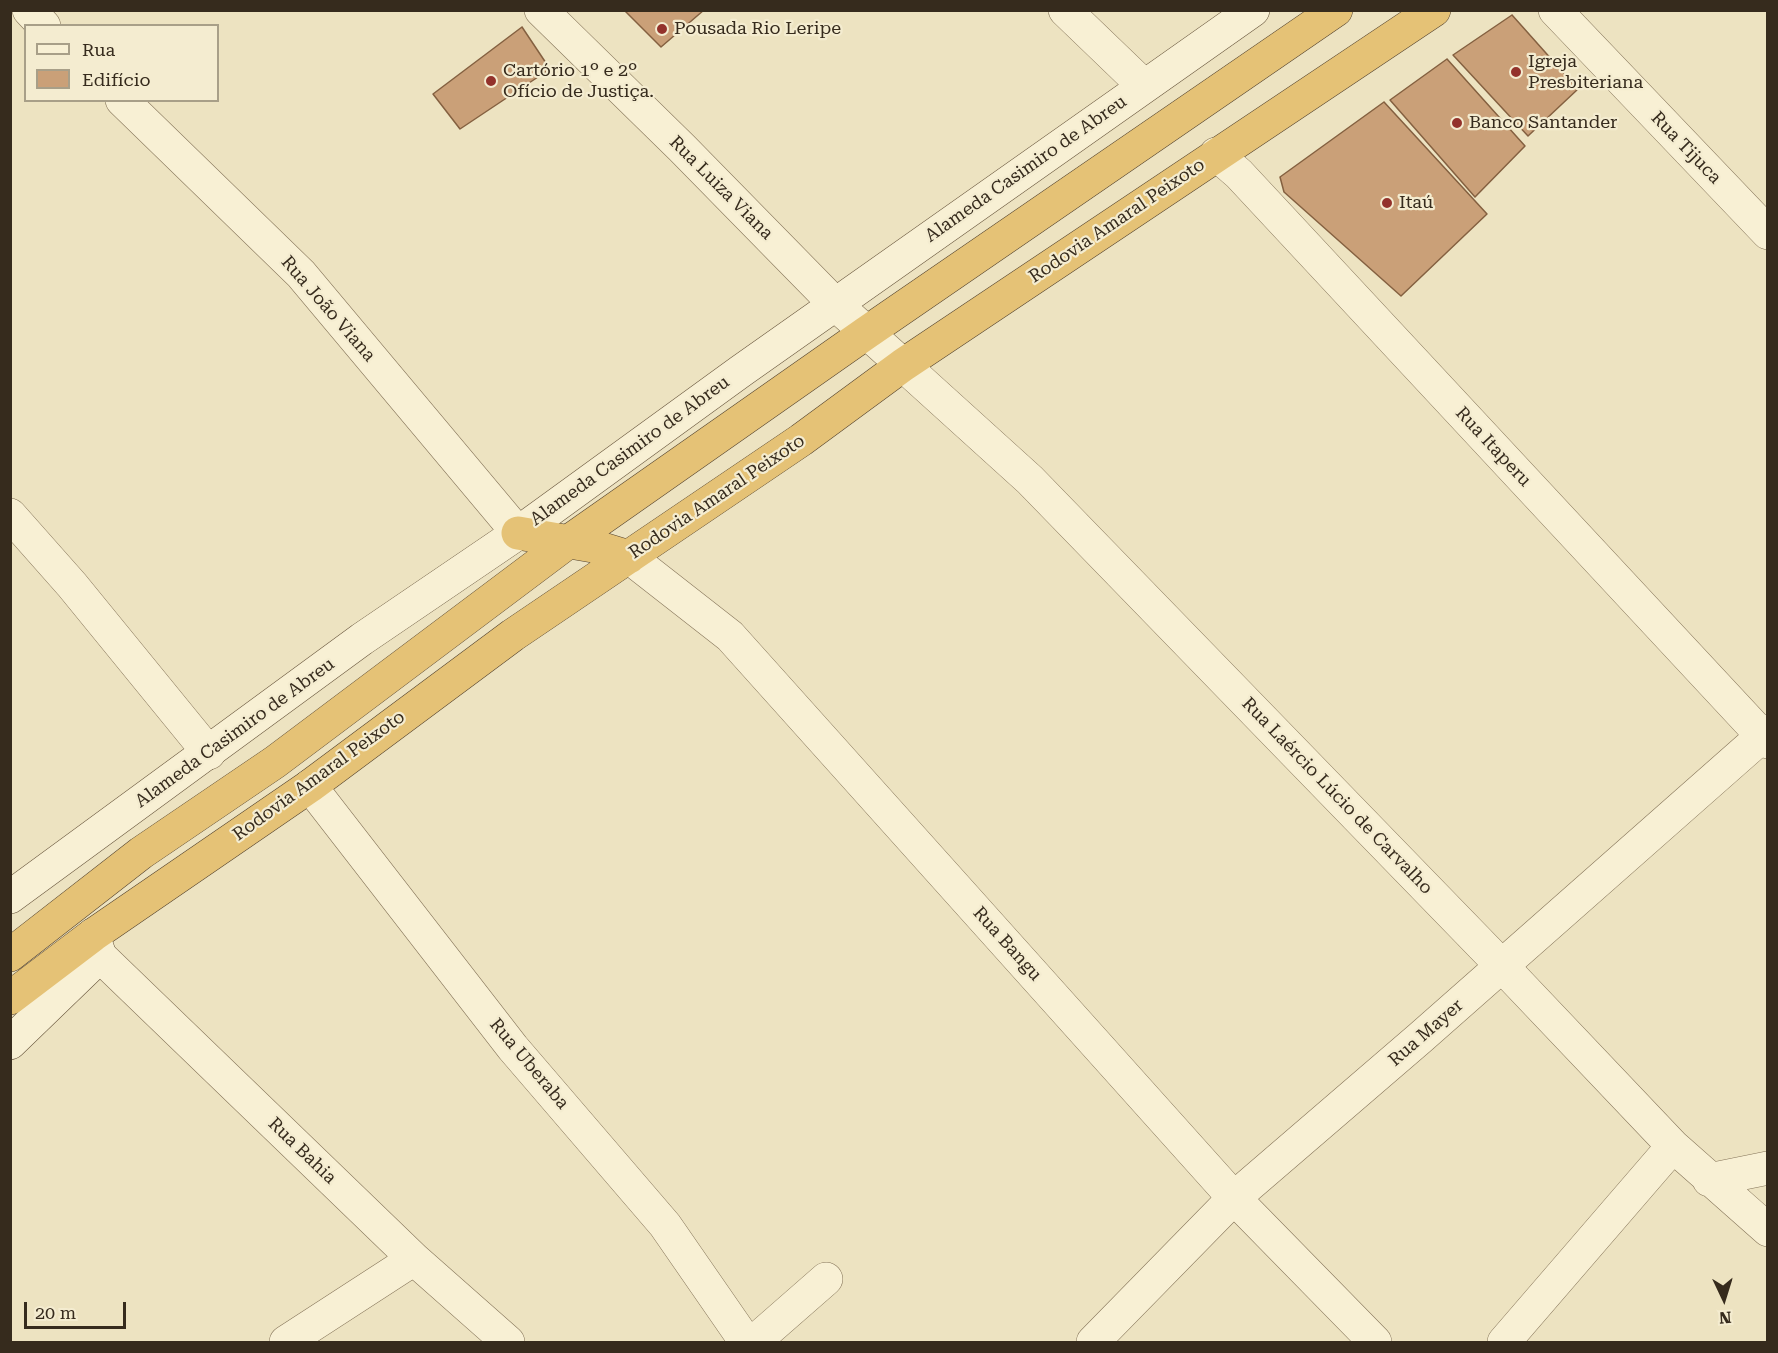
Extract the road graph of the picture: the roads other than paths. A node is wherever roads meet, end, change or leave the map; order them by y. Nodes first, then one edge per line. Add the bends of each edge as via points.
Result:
1 (29, 10) edge
2 (541, 10) edge
3 (1065, 10) edge
4 (1254, 10) edge
5 (1336, 10) edge
6 (1434, 10) edge
7 (1555, 10) edge
8 (43, 24) edge
9 (1144, 86) junction
10 (124, 102) edge
11 (1216, 154) junction
12 (1767, 233) edge
13 (835, 304) junction
14 (866, 333) junction
15 (903, 365) junction
16 (10, 515) edge
17 (518, 533) junction
18 (568, 542) junction
19 (629, 556) junction
20 (1766, 736) edge
21 (209, 753) junction
22 (310, 786) junction
23 (10, 897) edge
24 (96, 945) junction
25 (10, 955) edge
26 (1502, 966) junction
27 (10, 998) edge
28 (10, 1043) edge
29 (1672, 1146) junction
30 (1767, 1168) edge
31 (1709, 1180) junction
32 (1234, 1198) junction
33 (1767, 1230) edge
34 (414, 1259) junction
35 (826, 1279) dead end
36 (286, 1342) edge
37 (508, 1342) edge
38 (746, 1342) edge
39 (754, 1342) edge
40 (1092, 1342) edge
41 (1375, 1342) edge
42 (1504, 1342) edge

1 - 8 street
2 - 13 street, Rua Luiza Viana
3 - 9 street
4 - 9 street, Alameda Casimiro de Abreu
5 - 14 highway, Rodovia Amaral Peixoto
6 - 11 highway, Rodovia Amaral Peixoto
7 - 12 street, Rua Tijuca
9 - 13 street, Alameda Casimiro de Abreu
10 - 17 street, Rua João Viana via 301,274
11 - 15 highway, Rodovia Amaral Peixoto
11 - 20 street, Rua Itaperu
13 - 14 street, Rua Luiza Viana
13 - 17 street, Alameda Casimiro de Abreu
14 - 15 street, Rua Luiza Viana
14 - 18 highway, Rodovia Amaral Peixoto
15 - 19 highway, Rodovia Amaral Peixoto via 801,440
15 - 26 street, Rua Laércio Lúcio de Carvalho via 1030,480
16 - 21 street
17 - 18 highway
17 - 21 street, Alameda Casimiro de Abreu via 362,639
18 - 19 highway
18 - 25 highway, Rodovia Amaral Peixoto via 275,762 141,853
19 - 22 highway, Rodovia Amaral Peixoto via 455,676
19 - 32 street, Rua Bangu via 730,636
20 - 26 street, Rua Mayer
21 - 23 street, Alameda Casimiro de Abreu
22 - 24 highway, Rodovia Amaral Peixoto
22 - 38 street, Rua Uberaba via 513,1048 665,1225
24 - 27 highway, Rodovia Amaral Peixoto
24 - 28 street
24 - 34 street, Rua Bahia
26 - 29 street, Rua Laércio Lúcio de Carvalho
26 - 32 street, Rua Mayer
29 - 31 street, Rua Laércio Lúcio de Carvalho
29 - 42 street
30 - 31 street
31 - 33 street, Rua Laércio Lúcio de Carvalho
32 - 40 street, Rua Mayer
32 - 41 street, Rua Bangu
34 - 36 street
34 - 37 street, Rua Bahia
35 - 39 street

